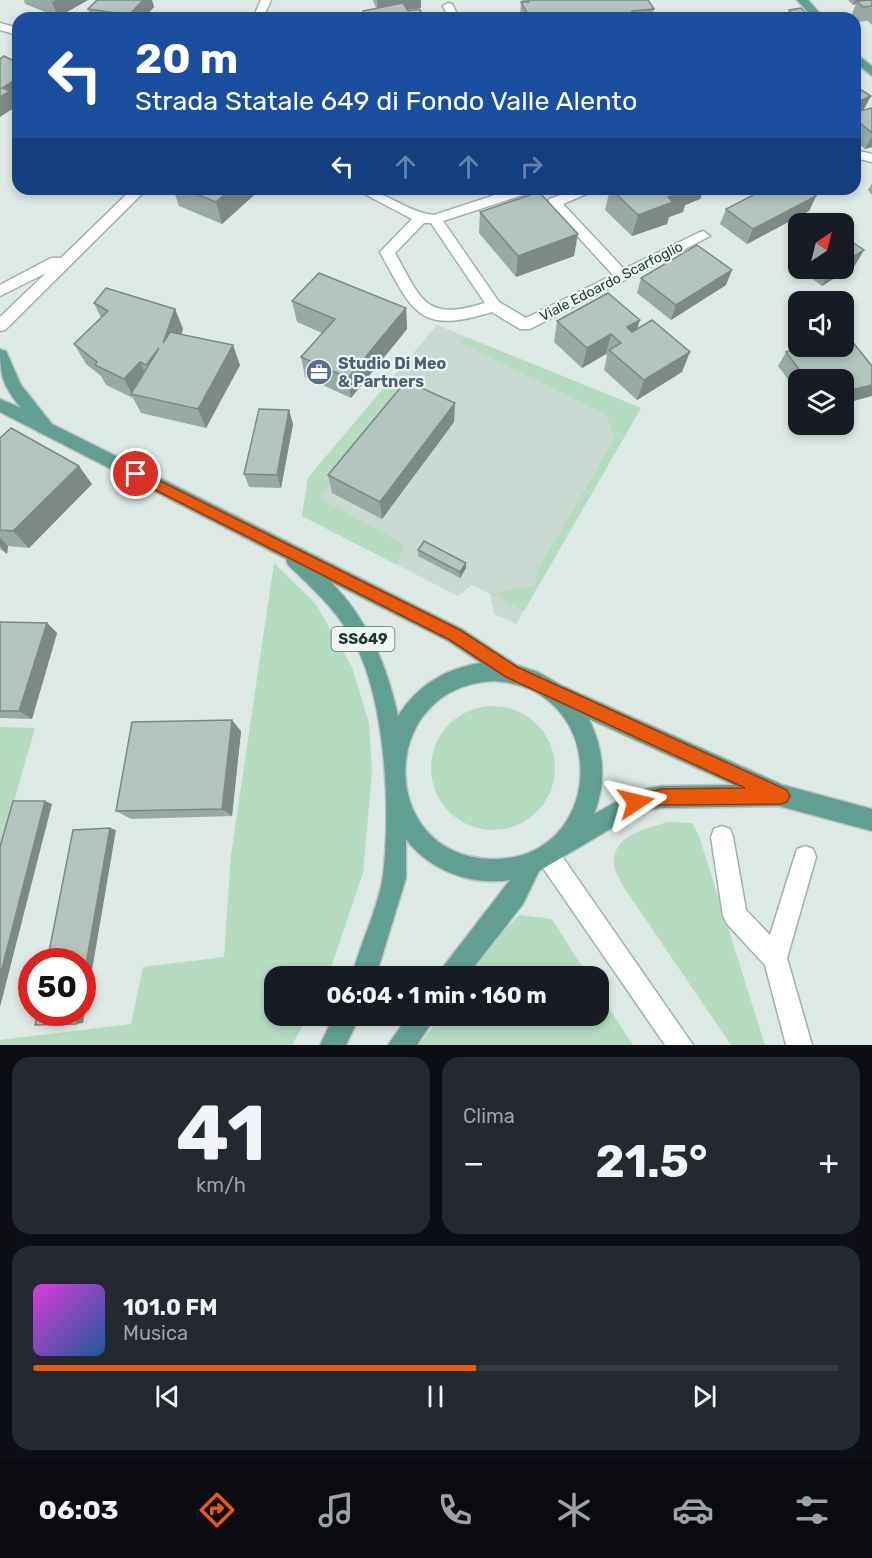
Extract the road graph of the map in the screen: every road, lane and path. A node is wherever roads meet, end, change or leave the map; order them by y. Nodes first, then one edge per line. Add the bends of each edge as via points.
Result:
1 (802, 0) edge
2 (448, 6) dead end
3 (451, 12) edge
4 (813, 12) edge
5 (861, 63) edge
6 (872, 73) edge
7 (134, 195) edge
8 (375, 195) edge
9 (507, 195) edge
10 (574, 195) edge
11 (428, 219) junction
12 (703, 236) dead end
13 (73, 252) junction
14 (622, 276) junction
15 (0, 291) edge
16 (494, 306) junction
17 (0, 326) edge
18 (0, 354) edge
19 (0, 405) edge
20 (51, 433) junction
21 (283, 547) junction
22 (511, 672) junction
23 (553, 692) junction
24 (395, 755) junction
25 (396, 789) junction
26 (781, 796) junction
27 (872, 820) edge
28 (722, 837) dead end
29 (547, 856) junction
30 (805, 857) dead end
31 (775, 958) junction
32 (367, 966) edge
33 (460, 966) edge
34 (342, 1026) edge
35 (415, 1026) edge
36 (333, 1045) edge
37 (401, 1045) edge
38 (680, 1045) edge
39 (799, 1045) edge

1 - 4 main road
2 - 3 street
5 - 6 main road
7 - 13 street
8 - 11 street, Viale Edoardo Scarfoglio
9 - 11 street
10 - 14 street via 554,202
11 - 16 street, Viale Edoardo Scarfoglio
11 - 16 street via 387,252 414,298 434,315 444,317
12 - 14 street, Viale Edoardo Scarfoglio
13 - 15 street
13 - 17 street
14 - 16 street, Viale Edoardo Scarfoglio via 525,325
18 - 20 main road, SS649 via 14,388
19 - 20 main road, SS649
20 - 21 main road, SS649
21 - 22 main road, SS649 via 455,635
21 - 24 main road, SS649 via 347,614 369,650 386,704
22 - 23 main road, SS649
22 - 24 main road, SS649 via 479,669 449,678 422,696 404,723
23 - 26 main road, SS649
23 - 29 main road, SS649 via 575,717 589,748 592,782 584,816
24 - 25 main road, SS649
25 - 29 main road, SS649 via 409,821 432,847 462,865 496,872
25 - 32 main road via 394,878
26 - 27 main road, SS649
26 - 29 main road, SS649 via 661,797 636,802
28 - 31 street via 735,916
29 - 33 main road
29 - 38 street
30 - 31 street
31 - 39 street
34 - 36 main road
35 - 37 main road

